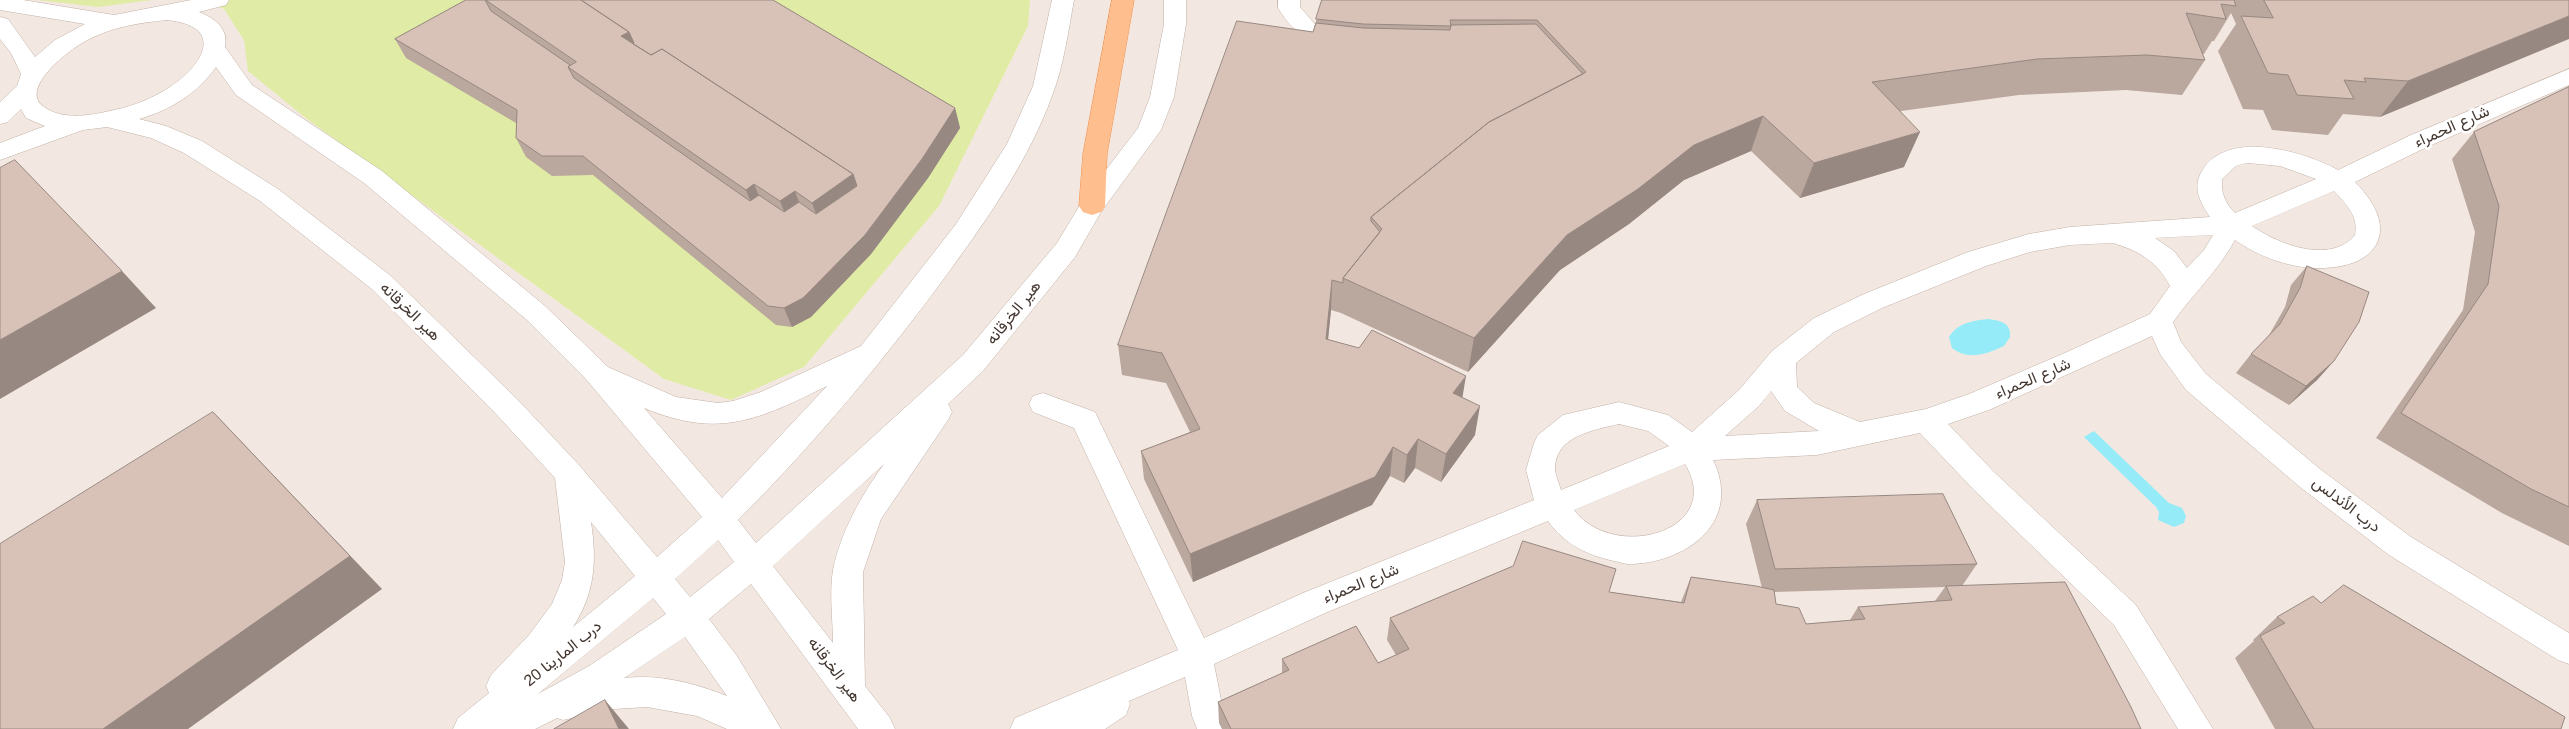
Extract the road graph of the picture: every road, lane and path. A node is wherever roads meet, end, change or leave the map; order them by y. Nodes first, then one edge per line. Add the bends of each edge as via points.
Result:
1 (218, 0) edge
2 (1063, 0) edge
3 (1123, 0) edge
4 (1175, 0) edge
5 (1289, 0) edge
6 (0, 4) edge
7 (167, 13) junction
8 (113, 22) junction
9 (0, 24) edge
10 (1308, 29) edge
11 (216, 50) junction
12 (2569, 76) edge
13 (29, 82) junction
14 (0, 116) edge
15 (109, 120) junction
16 (78, 123) junction
17 (0, 152) edge
18 (2336, 181) junction
19 (1092, 206) junction
20 (2230, 225) junction
21 (2112, 234) junction
22 (2184, 287) junction
23 (2158, 321) junction
24 (873, 352) junction
25 (1782, 359) junction
26 (973, 363) junction
27 (595, 370) junction
28 (1043, 404) dead end
29 (1926, 420) junction
30 (1861, 434) junction
31 (1692, 449) junction
32 (569, 474) junction
33 (1550, 506) junction
34 (720, 519) junction
35 (754, 564) junction
36 (655, 578) junction
37 (688, 617) junction
38 (2569, 650) edge
39 (1185, 661) junction
40 (849, 691) junction
41 (544, 708) junction
42 (462, 729) edge
43 (470, 729) edge
44 (501, 729) edge
45 (758, 729) edge
46 (764, 729) edge
47 (878, 729) edge
48 (1027, 729) edge
49 (1078, 729) edge
50 (1214, 729) edge
51 (2196, 729) edge

1 - 7 street
2 - 24 street via 1040,98 1018,145 967,227
3 - 19 main road via 1096,154
4 - 19 street, هير الخرقانه via 1175,24 1162,97 1149,130
5 - 10 street via 1289,8
6 - 8 street
7 - 8 street
7 - 11 street, هير الخرقانه via 190,16 206,24 215,36
8 - 13 street via 65,44 46,58
9 - 13 street via 21,51
11 - 15 street via 204,71 180,91 146,109
11 - 27 street, هير الخرقانه via 244,90 373,177 529,306
12 - 18 street, شارع الحمراء via 2420,140
13 - 14 street
13 - 16 street via 28,104 38,115 55,121
15 - 16 street
15 - 32 street, هير الخرقانه via 158,132 193,146 270,195 382,283 507,407
16 - 17 street
18 - 20 street, شارع الحمراء
18 - 20 street via 2308,165 2276,156 2234,157 2215,167 2208,184 2213,204
18 - 20 street via 2350,192 2367,216 2367,238 2350,254 2318,259 2281,253
19 - 26 street, هير الخرقانه via 1066,250
20 - 21 street, شارع الحمراء via 2168,227
20 - 22 street, شارع الحمراء via 2213,257
21 - 22 street, شارع الحمراء via 2142,243 2163,255
21 - 25 street, شارع الحمراء via 2070,236 1977,258 1824,325
22 - 23 street, شارع الحمراء
23 - 29 street, شارع الحمراء via 1979,402
23 - 38 street, درب الأندلس via 2170,347 2196,382 2310,478 2400,546
24 - 27 street via 746,409 719,414 678,408 651,399
24 - 34 street
25 - 30 street via 1783,388 1798,406 1830,424
25 - 31 street, شارع الحمراء via 1749,398
26 - 35 street, هير الخرقانه
26 - 40 street via 885,486 856,543 848,572
27 - 34 street, هير الخرقانه
28 - 39 street via 1085,420
29 - 30 street, شارع الحمراء
29 - 51 street via 1984,481 2125,615
30 - 31 street, شارع الحمراء via 1817,443
31 - 33 street, شارع الحمراء
31 - 33 street via 1678,435 1640,416 1619,413 1579,418 1550,439 1543,454 1542,488
31 - 33 street via 1703,468 1708,488 1706,507 1697,525 1681,539 1660,548 1635,551 1585,538 1565,524
32 - 36 street, هير الخرقانه
32 - 42 street via 580,563 575,590 552,630
33 - 39 street, شارع الحمراء via 1314,603
34 - 35 street, هير الخرقانه
34 - 36 street
35 - 37 street, هير الخرقانه
35 - 40 street, هير الخرقانه
36 - 37 street, هير الخرقانه
36 - 43 street, درب المارينا 20
37 - 41 street, درب المارينا 20 via 637,653
37 - 46 street, هير الخرقانه via 726,666
39 - 48 street, شارع الحمراء
39 - 49 street, شارع الحمراء
39 - 50 street
40 - 47 street, هير الخرقانه
41 - 44 street, درب المارينا 20
41 - 45 street via 632,692 655,693 713,706

